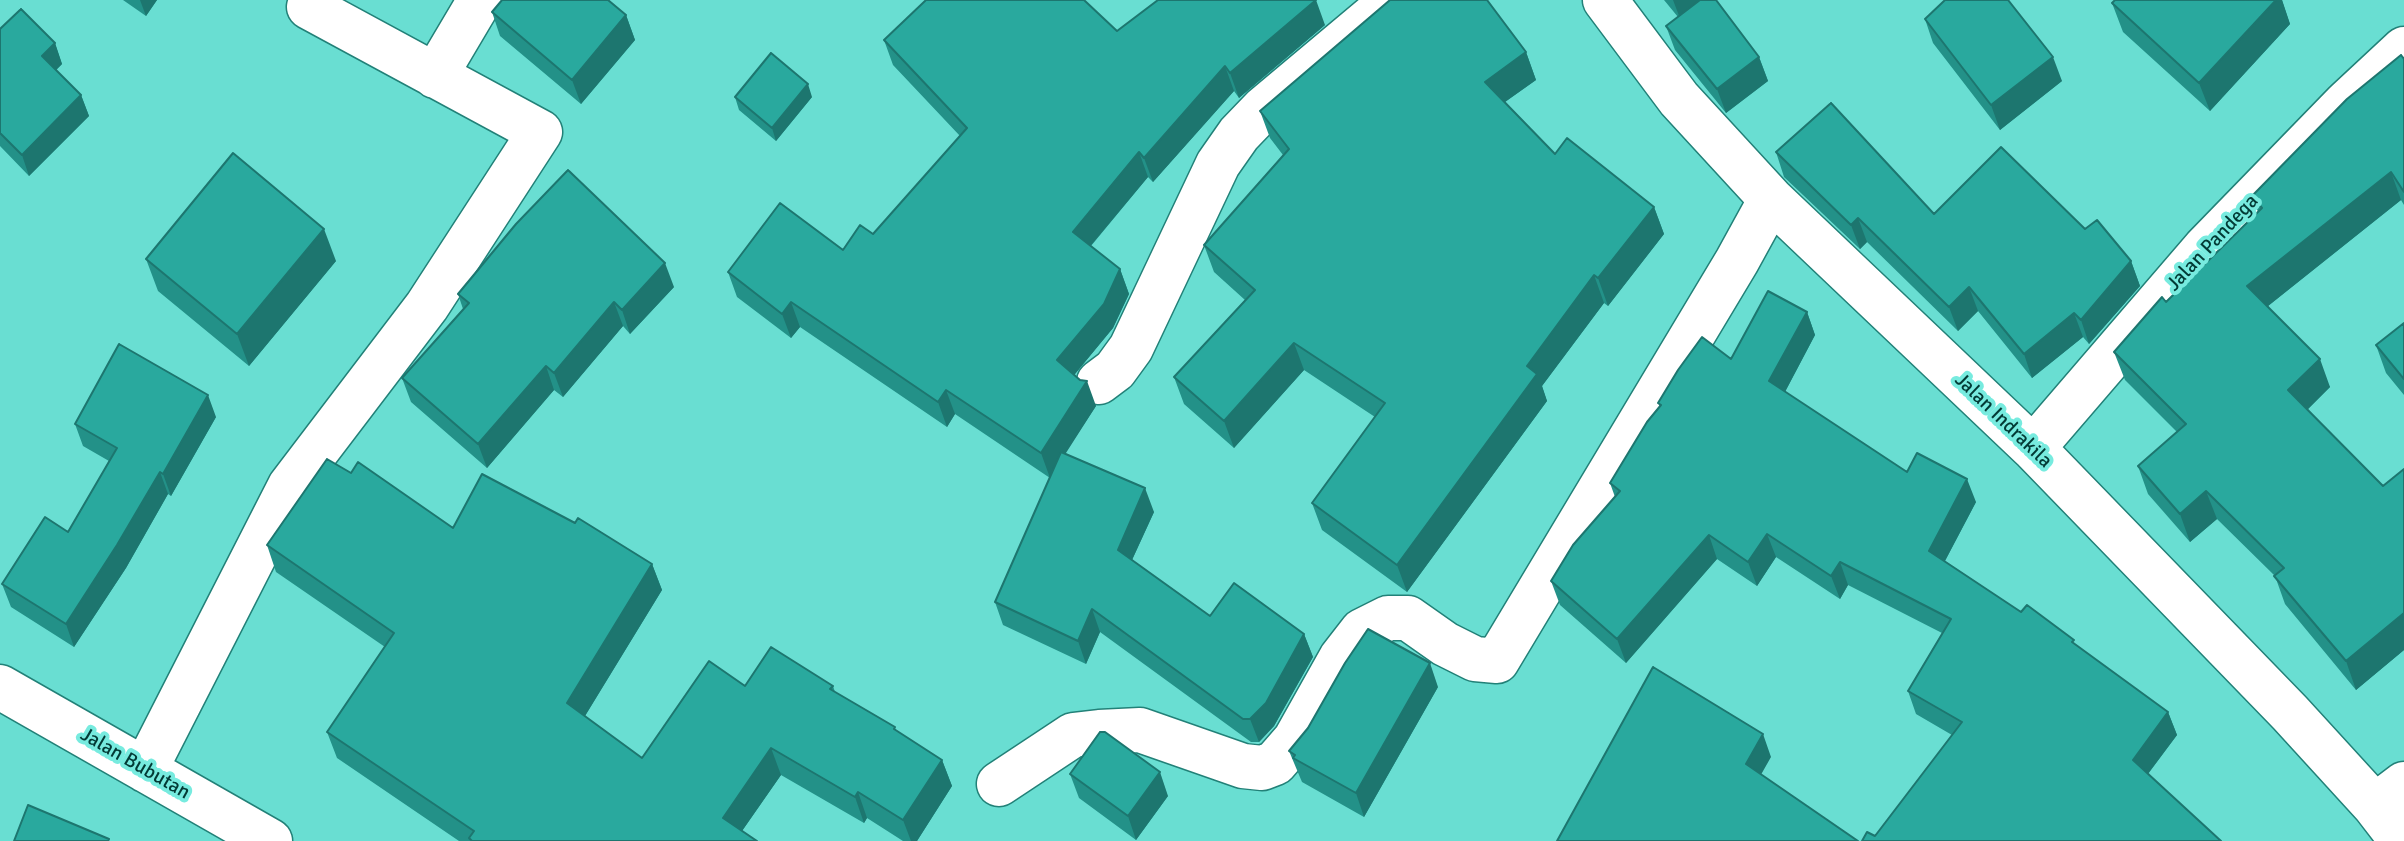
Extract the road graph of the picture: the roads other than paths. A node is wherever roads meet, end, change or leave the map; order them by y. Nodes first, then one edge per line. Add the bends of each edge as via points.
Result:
1 (480, 0) edge
2 (1393, 0) edge
3 (1605, 0) edge
4 (309, 7) dead end
5 (2404, 49) edge
6 (435, 76) junction
7 (1771, 199) junction
8 (1099, 382) dead end
9 (2033, 448) junction
10 (0, 687) edge
11 (145, 770) junction
12 (999, 784) dead end
13 (2389, 795) edge
14 (270, 841) edge
15 (2402, 841) edge

1 - 6 street
2 - 8 street via 1239,134 1218,164 1131,348
3 - 7 street, Jalan Indrakila via 1679,99
4 - 6 street
5 - 9 street, Jalan Pandega via 2205,248
6 - 11 street via 540,132 427,306 290,486
7 - 9 street, Jalan Indrakila
7 - 12 street via 1497,661 1475,659 1408,618 1388,618 1362,631 1295,740 1275,763 1243,766 1140,730 1099,732 1073,735
9 - 13 street, Jalan Indrakila via 2290,713
10 - 11 street, Jalan Bubutan
11 - 14 street, Jalan Bubutan
13 - 15 street, Jalan Indrakila

